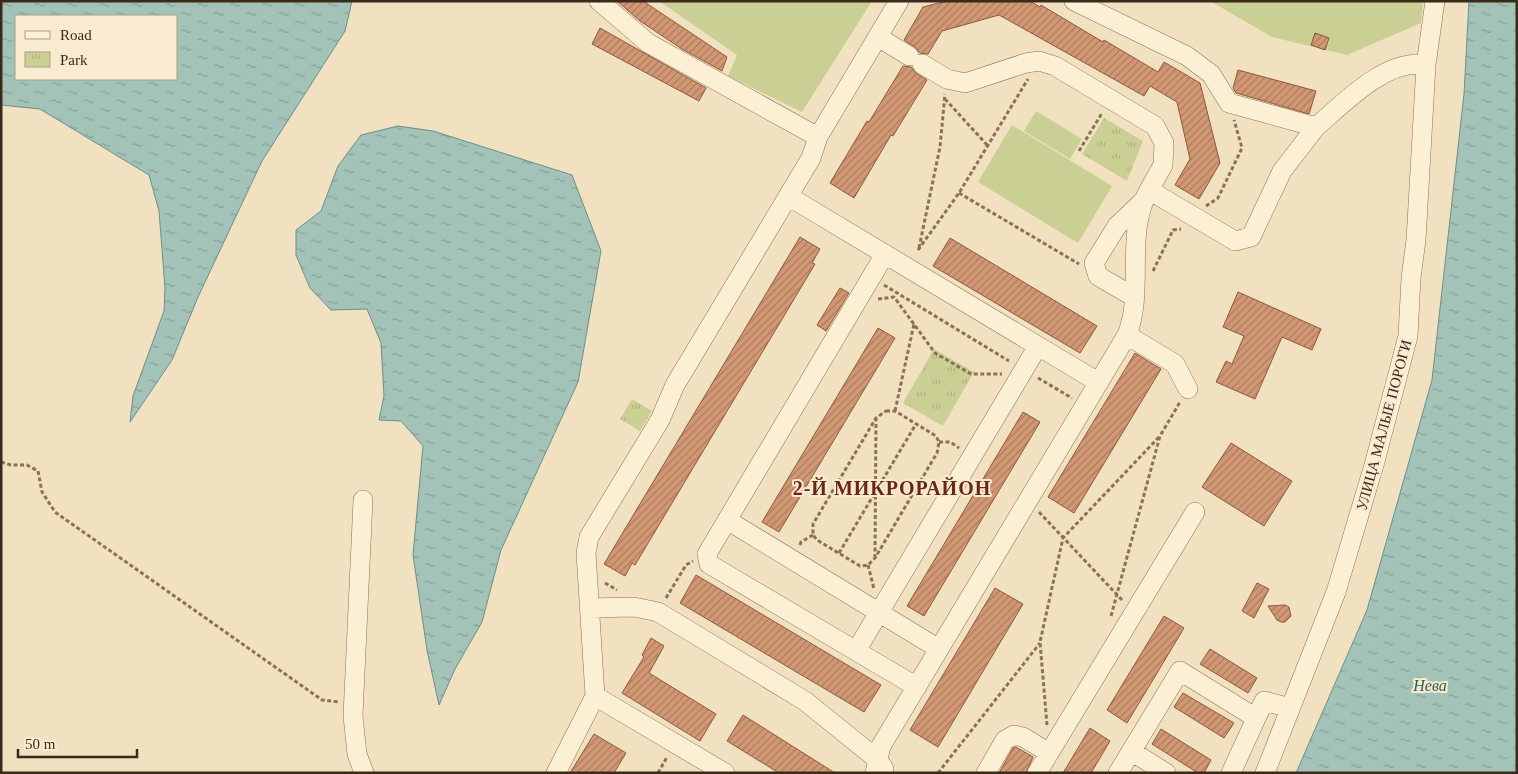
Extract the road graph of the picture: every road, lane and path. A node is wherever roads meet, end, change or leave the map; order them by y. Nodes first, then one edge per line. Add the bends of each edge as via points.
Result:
1 (599, 1) edge
2 (899, 1) edge
3 (1074, 1) edge
4 (1435, 1) edge
5 (878, 37) junction
6 (1039, 62) junction
7 (1426, 65) junction
8 (947, 79) junction
9 (945, 99) junction
10 (1110, 99) junction
11 (1229, 103) junction
12 (1316, 127) junction
13 (818, 137) junction
14 (988, 146) junction
15 (1079, 151) dead end
16 (959, 193) junction
17 (788, 196) junction
18 (1146, 196) junction
19 (1192, 216) junction
20 (1213, 228) junction
21 (1173, 230) junction
22 (918, 250) junction
23 (885, 254) junction
24 (917, 256) dead end
25 (1098, 276) junction
26 (1150, 277) dead end
27 (871, 278) junction
28 (900, 287) dead end
29 (896, 295) junction
30 (1134, 297) junction
31 (856, 302) junction
32 (914, 324) junction
33 (1127, 335) junction
34 (1038, 346) junction
35 (1022, 372) junction
36 (1098, 382) junction
37 (1188, 389) joint
38 (1078, 402) dead end
39 (895, 411) junction
40 (876, 418) junction
41 (916, 424) junction
42 (1160, 436) junction
43 (1, 462) edge
44 (876, 491) junction
45 (363, 500) dead end
46 (1028, 500) junction
47 (1195, 512) dead end
48 (727, 520) junction
49 (1064, 538) junction
50 (839, 553) junction
51 (707, 554) junction
52 (875, 558) junction
53 (1117, 595) junction
54 (589, 608) junction
55 (658, 612) junction
56 (879, 612) junction
57 (1134, 613) junction
58 (1109, 623) dead end
59 (1040, 642) junction
60 (939, 649) junction
61 (856, 651) junction
62 (917, 687) junction
63 (595, 696) junction
64 (354, 704) junction
65 (1290, 708) junction
66 (1256, 718) junction
67 (1047, 725) dead end
68 (1131, 752) junction
69 (1049, 753) junction
70 (880, 769) edge
71 (364, 773) edge
72 (556, 773) edge
73 (725, 773) edge
74 (938, 773) edge
75 (986, 773) edge
76 (1037, 773) edge
77 (1118, 773) edge
78 (1166, 773) edge
79 (1231, 773) edge
80 (1265, 773) edge

1 - 13 street via 648,43
2 - 5 street
3 - 11 street via 1187,56 1211,74
4 - 7 street, УЛИЦА МАЛЫЕ ПОРОГИ
5 - 8 street
5 - 13 street
6 - 8 street via 965,82
6 - 10 street via 1055,66
6 - 14 path
7 - 12 street via 1418,63 1399,67 1379,76
7 - 65 street, УЛИЦА МАЛЫЕ ПОРОГИ via 1408,336 1336,592
8 - 9 path
9 - 14 path
9 - 22 path via 940,147
10 - 15 path
10 - 18 street via 1155,126 1164,143 1163,165
11 - 12 street
11 - 19 path via 1242,148 1218,198
12 - 20 street via 1282,171 1251,237 1235,241
13 - 17 street via 811,158
14 - 16 path
16 - 22 path
16 - 25 path
17 - 23 street
17 - 54 street via 589,537 586,553
18 - 19 street
18 - 25 street via 1117,226 1094,263
18 - 30 street via 1137,222
19 - 20 street
19 - 21 path
20 - 21 path
21 - 26 path
22 - 24 path
23 - 27 street
23 - 34 street
25 - 30 street
27 - 29 path
27 - 31 street
28 - 29 path
29 - 31 path
29 - 32 path
29 - 35 path
30 - 33 street
31 - 48 street
32 - 35 path via 936,353 971,374
32 - 39 path
33 - 36 street
33 - 37 street via 1175,364
34 - 35 street
34 - 36 street
35 - 38 path
35 - 56 street
36 - 46 street
37 - 42 path
39 - 40 path via 886,411
39 - 41 path
40 - 44 path
40 - 50 path via 814,524 813,535 817,540
41 - 44 path
41 - 52 path via 936,436 939,442 937,453
42 - 49 path
42 - 53 path
43 - 64 path via 27,465 38,471 42,492 55,512 322,700
44 - 50 path
44 - 52 path
45 - 64 street
46 - 49 path
46 - 60 street
47 - 57 street
48 - 51 street
48 - 56 street
49 - 53 path
49 - 59 path
50 - 52 path via 860,566 868,565
51 - 55 path via 686,565
51 - 61 street via 709,564
53 - 57 path
53 - 58 path
54 - 55 street via 634,607
54 - 63 street
55 - 70 street via 805,701
56 - 60 street
56 - 61 street
57 - 69 street
59 - 67 path
59 - 74 path
60 - 62 street
61 - 62 street
62 - 70 street via 882,746
63 - 72 street
63 - 73 street
64 - 71 street via 357,754
65 - 66 street via 1264,701
65 - 80 street, УЛИЦА МАЛЫЕ ПОРОГИ
66 - 68 street via 1180,671
66 - 79 street
68 - 77 street
68 - 78 street
69 - 75 street via 1014,735 1005,740
69 - 76 street

